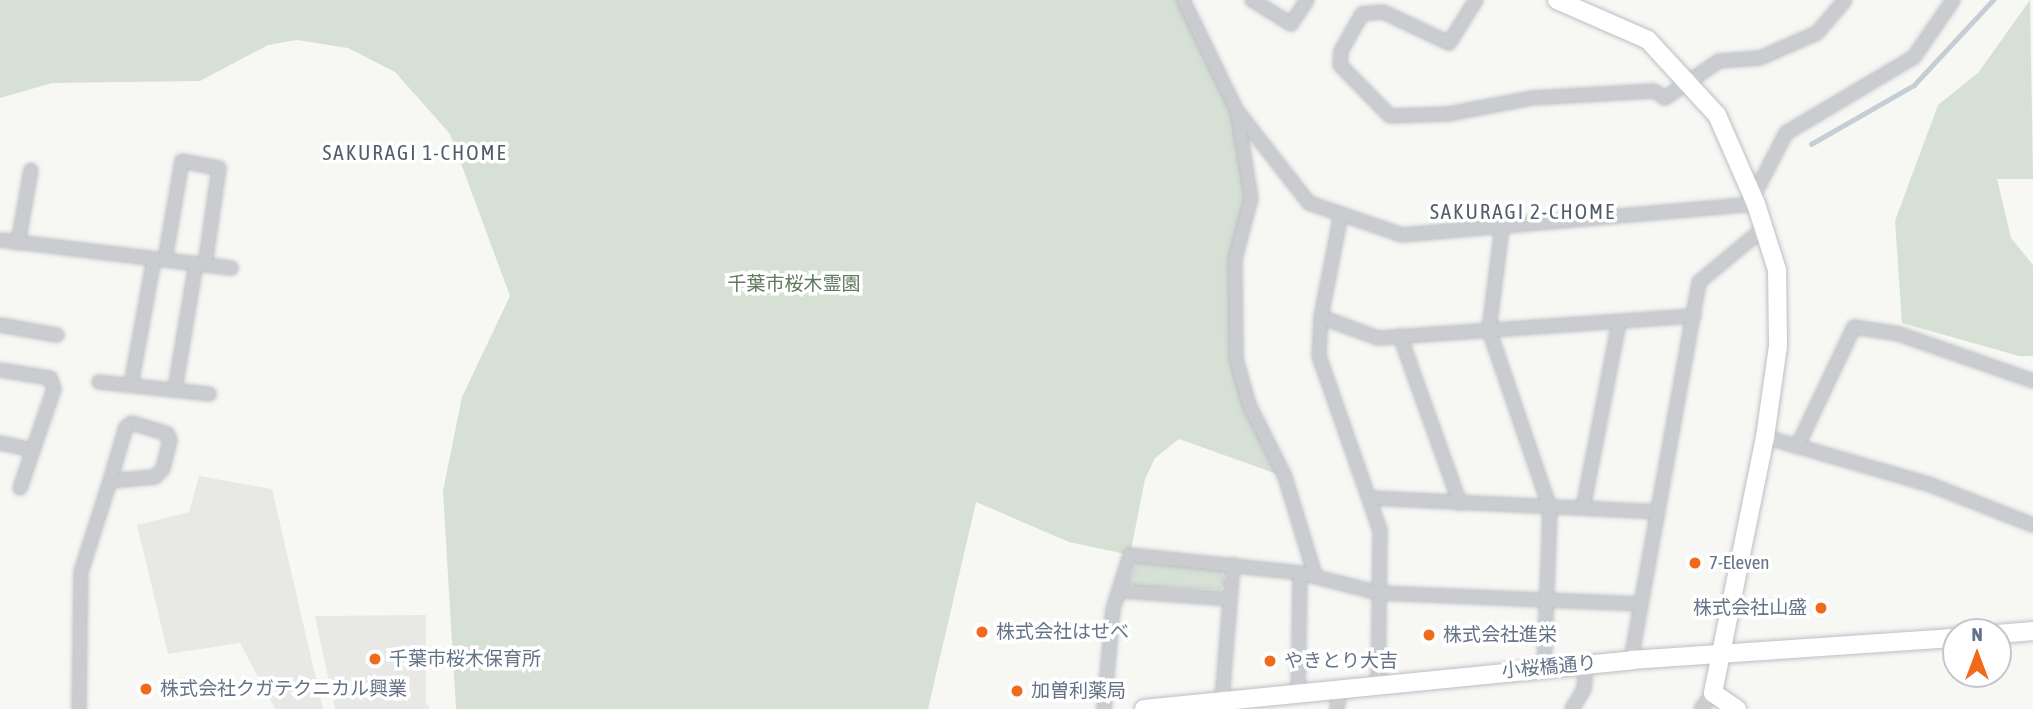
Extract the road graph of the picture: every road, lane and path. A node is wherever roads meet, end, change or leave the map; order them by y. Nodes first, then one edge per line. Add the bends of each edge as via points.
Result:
1 (1183, 0) edge
2 (1252, 0) edge
3 (1307, 0) edge
4 (1476, 0) edge
5 (1557, 0) edge
6 (1845, 0) edge
7 (1954, 0) edge
8 (1686, 80) junction
9 (1237, 111) junction
10 (30, 170) dead end
11 (1755, 201) junction
12 (1341, 214) junction
13 (1502, 227) junction
14 (1764, 228) junction
15 (0, 240) edge
16 (19, 243) junction
17 (160, 260) junction
18 (200, 265) junction
19 (231, 268) dead end
20 (1694, 316) junction
21 (1321, 317) junction
22 (1619, 323) junction
23 (0, 325) edge
24 (1489, 330) junction
25 (57, 335) dead end
26 (1400, 336) junction
27 (0, 370) edge
28 (2033, 381) edge
29 (99, 382) dead end
30 (131, 385) junction
31 (175, 390) junction
32 (209, 394) dead end
33 (1765, 437) junction
34 (0, 443) edge
35 (1797, 447) junction
36 (33, 450) junction
37 (110, 481) junction
38 (20, 488) dead end
39 (1372, 498) junction
40 (1460, 504) junction
41 (1550, 508) junction
42 (1583, 508) junction
43 (1655, 512) junction
44 (2033, 526) edge
45 (1233, 564) junction
46 (1300, 573) junction
47 (1315, 575) junction
48 (1119, 591) junction
49 (1379, 593) junction
50 (1230, 599) junction
51 (1546, 599) junction
52 (1641, 604) junction
53 (2033, 631) edge
54 (2012, 633) edge
55 (1942, 639) edge
56 (1721, 655) junction
57 (1631, 660) junction
58 (1586, 664) junction
59 (1544, 668) junction
60 (1378, 682) junction
61 (1339, 688) junction
62 (1298, 693) junction
63 (1713, 693) junction
64 (1222, 700) junction
65 (1203, 706) edge
66 (79, 709) edge
67 (1104, 709) edge
68 (1144, 709) edge
69 (1337, 709) edge
70 (1572, 709) edge
71 (1701, 709) edge
72 (1737, 709) edge

1 - 9 street
2 - 3 street via 1291,24
4 - 8 street via 1448,43 1372,10 1362,14 1346,42 1340,65 1390,116 1448,114 1532,98 1654,91 1665,98
5 - 8 street via 1648,40
6 - 8 street via 1817,33 1760,58 1719,61
7 - 11 street via 1914,57 1786,132
8 - 11 street via 1717,115
9 - 12 street via 1308,203
9 - 47 street via 1251,198 1236,259 1236,359 1249,404 1285,477
10 - 16 street
11 - 13 street
11 - 14 street
12 - 13 street via 1402,235
12 - 21 street
13 - 24 street
14 - 20 street via 1699,282
14 - 33 street via 1777,270 1778,346
15 - 16 street
16 - 17 street
17 - 18 street
17 - 18 street via 182,161 219,168
17 - 30 street
18 - 19 street
18 - 31 street
20 - 22 street
20 - 43 street
21 - 26 street via 1378,338
21 - 39 street via 1319,356
22 - 24 street
22 - 42 street
23 - 25 street
24 - 26 street
24 - 41 street
26 - 40 street
27 - 36 street via 54,383
28 - 35 street via 1899,334 1854,327
29 - 30 street
30 - 31 street
31 - 32 street
33 - 35 street
33 - 56 street
34 - 36 street
35 - 44 street via 1931,485
36 - 38 street
37 - 37 street via 132,423 167,434 170,440 163,469 155,477
37 - 66 street via 81,572
39 - 40 street
39 - 49 street via 1380,530
40 - 41 street
41 - 42 street
41 - 51 street
42 - 43 street
43 - 52 street
45 - 46 street
45 - 48 street via 1130,555
45 - 50 street
46 - 47 street
46 - 62 street
47 - 49 street
48 - 50 street
48 - 67 street
49 - 51 street
49 - 60 street
50 - 64 street
51 - 52 street
51 - 59 street
52 - 57 street
53 - 54 street
55 - 56 street, 小桜橋通り
56 - 57 street, 小桜橋通り
56 - 63 street
57 - 58 street, 小桜橋通り
58 - 59 street, 小桜橋通り
58 - 70 street via 1584,689
59 - 60 street, 小桜橋通り
60 - 61 street, 小桜橋通り
61 - 62 street, 小桜橋通り
61 - 69 street
62 - 64 street, 小桜橋通り
63 - 71 street
63 - 72 street
64 - 65 street, 小桜橋通り
65 - 68 street, 小桜橋通り

